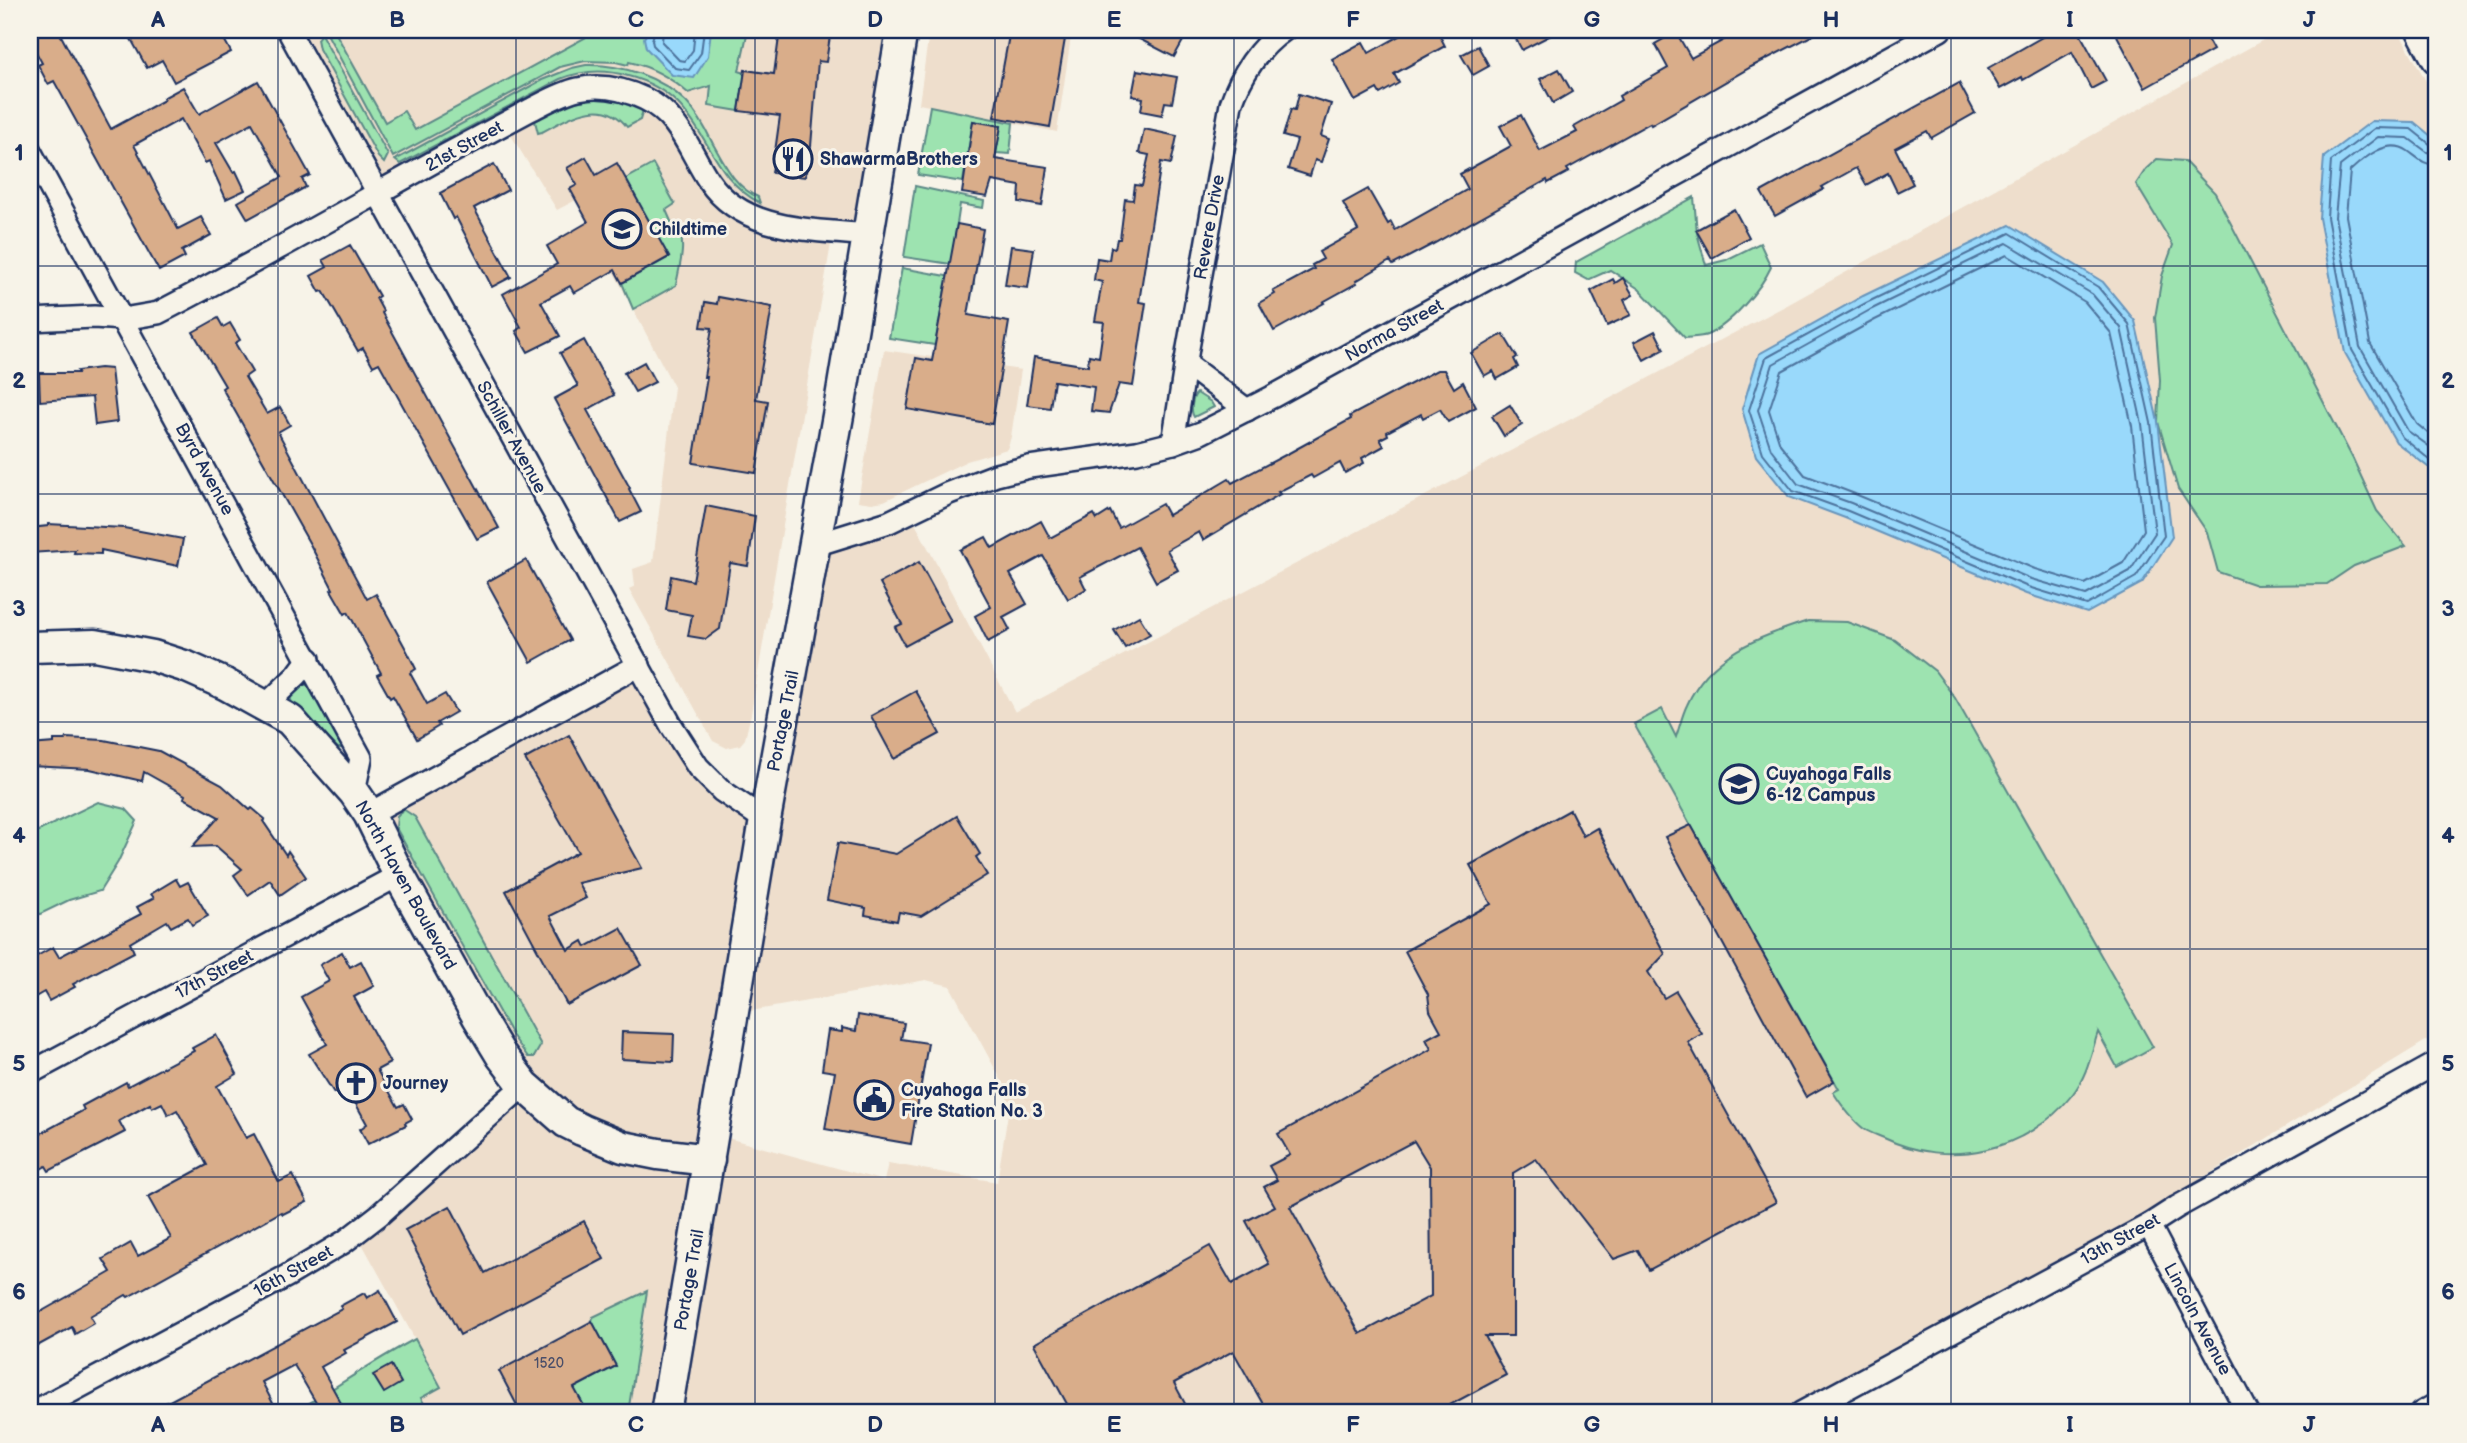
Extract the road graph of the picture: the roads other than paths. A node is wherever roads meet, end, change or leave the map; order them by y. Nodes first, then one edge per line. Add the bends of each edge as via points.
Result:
1 (288, 30) edge
2 (902, 30) edge
3 (1284, 30) edge
4 (1940, 30) edge
5 (2422, 30) edge
6 (2437, 58) edge
7 (30, 150) edge
8 (377, 193) junction
9 (868, 235) junction
10 (123, 319) junction
11 (30, 320) edge
12 (1185, 363) junction
13 (1247, 410) junction
14 (1173, 443) junction
15 (815, 545) junction
16 (30, 647) edge
17 (309, 659) junction
18 (639, 665) junction
19 (266, 705) junction
20 (361, 803) junction
21 (765, 820) junction
22 (399, 874) junction
23 (2437, 1063) edge
24 (30, 1073) edge
25 (524, 1085) junction
26 (709, 1160) junction
27 (2149, 1225) junction
28 (2437, 1404) edge
29 (31, 1413) edge
30 (666, 1413) edge
31 (1801, 1413) edge
32 (2248, 1413) edge
33 (2421, 1413) edge

1 - 8 street, Schiller Avenue
2 - 9 main road, Portage Trail
3 - 12 street, Revere Drive via 1251,64 1231,104
4 - 13 street, Norma Street
5 - 6 main road
7 - 10 street, Byrd Avenue
8 - 9 street, 21st Street via 563,94 597,86 628,92 663,110 719,193 748,215 784,226
8 - 10 street, 21st Street via 158,313
8 - 18 street, Schiller Avenue
9 - 15 main road, Portage Trail
10 - 11 street, 21st Street
10 - 17 street, Byrd Avenue
12 - 13 street
12 - 14 street, Revere Drive
13 - 14 street, Norma Street
14 - 15 street, Norma Street via 996,475 889,522
15 - 21 main road, Portage Trail
16 - 19 main road, North Haven Boulevard via 95,645 153,656
17 - 19 street
17 - 20 street, Byrd Avenue via 361,758
18 - 20 street
18 - 21 street, Schiller Avenue via 698,767 722,791
19 - 20 main road, North Haven Boulevard via 289,720
20 - 22 main road, North Haven Boulevard
21 - 26 main road, Portage Trail
22 - 24 street, 17th Street
22 - 25 main road, North Haven Boulevard via 478,1017
23 - 27 street, 13th Street
25 - 26 main road, North Haven Boulevard via 566,1122 623,1147
25 - 29 street, 16th Street via 344,1242
26 - 30 main road, Portage Trail
27 - 31 street, 13th Street
27 - 32 street, Lincoln Avenue
28 - 33 street

